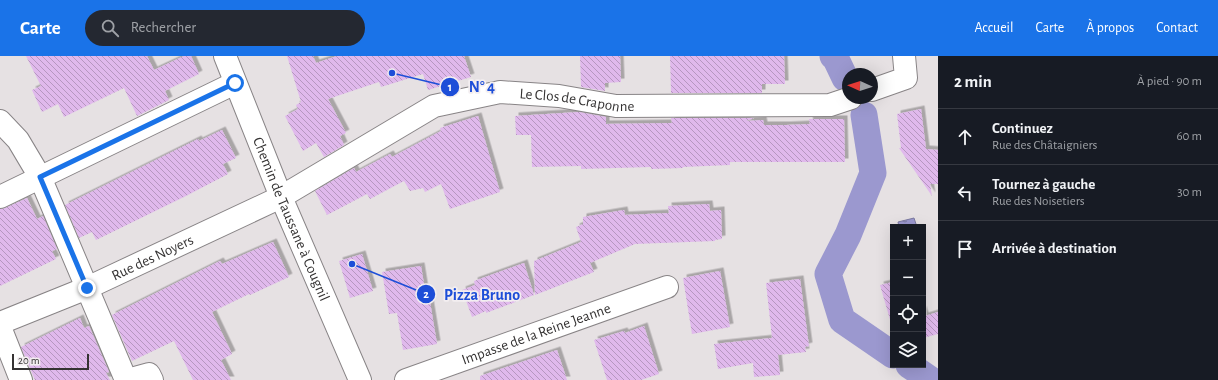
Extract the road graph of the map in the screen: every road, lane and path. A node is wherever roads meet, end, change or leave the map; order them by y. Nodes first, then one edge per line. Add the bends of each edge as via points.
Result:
1 (225, 56) edge
2 (904, 56) edge
3 (235, 83) junction
4 (878, 88) edge
5 (842, 101) edge
6 (0, 121) edge
7 (40, 177) junction
8 (0, 197) edge
9 (281, 197) junction
10 (666, 287) dead end
11 (87, 288) junction
12 (0, 323) edge
13 (0, 327) edge
14 (21, 380) edge
15 (126, 380) edge
16 (152, 380) edge
17 (360, 380) edge
18 (406, 380) edge

1 - 3 street, Chemin de Taussane à Cougnil
2 - 4 street via 906,78
3 - 7 street
3 - 9 street, Chemin de Taussane à Cougnil
5 - 9 street, Le Clos de Craponne via 830,105 616,106 559,96 500,92 434,106
6 - 7 street via 18,140
7 - 8 street
7 - 11 street
9 - 11 street, Rue des Noyers
9 - 17 street, Chemin de Taussane à Cougnil
10 - 18 street, Impasse de la Reine Jeanne
11 - 12 street, Rue des Noyers
11 - 15 street
13 - 14 street
15 - 16 street via 150,374

